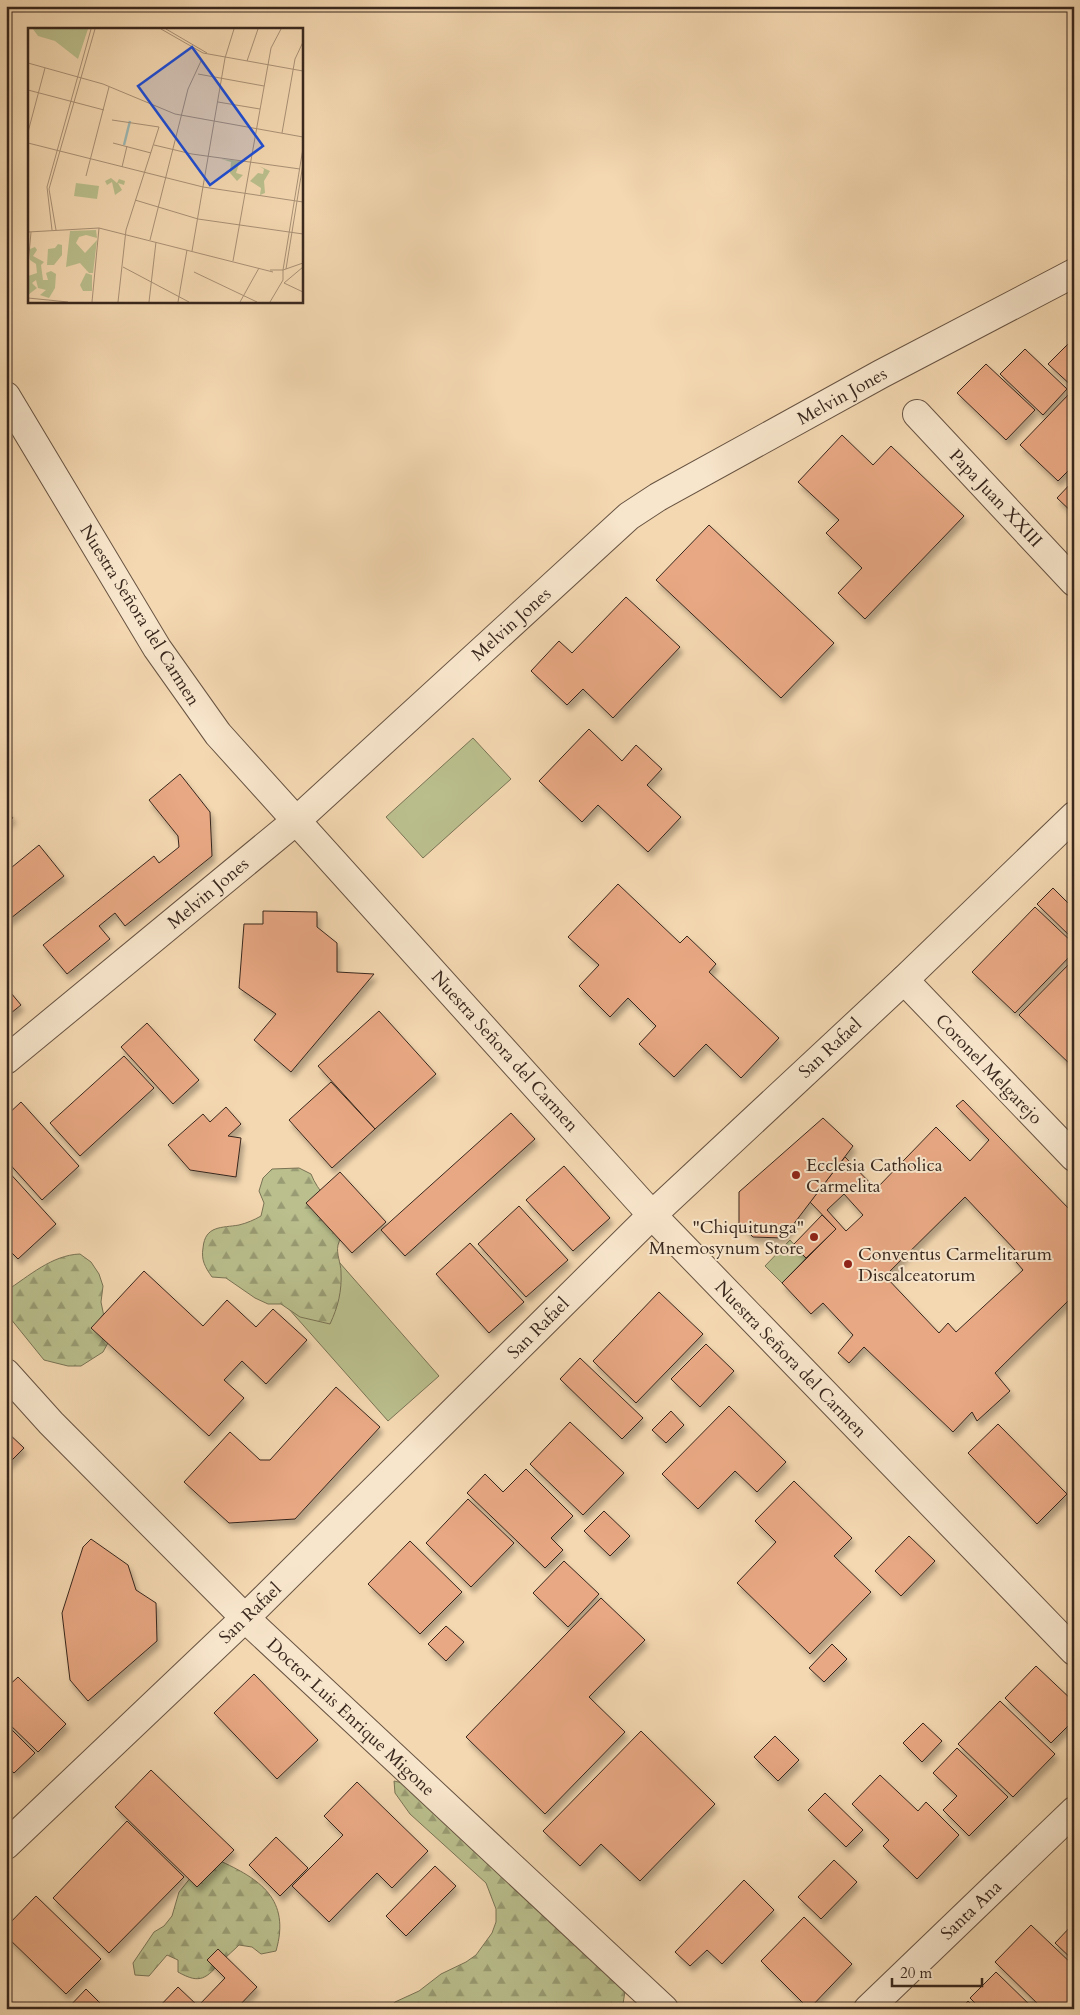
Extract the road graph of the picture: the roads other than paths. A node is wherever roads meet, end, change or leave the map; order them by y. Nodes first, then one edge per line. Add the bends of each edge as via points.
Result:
1 (1074, 273) edge
2 (6, 396) edge
3 (917, 414) dead end
4 (1074, 582) edge
5 (1074, 816) edge
6 (297, 820) junction
7 (904, 980) junction
8 (6, 1060) edge
9 (1074, 1157) edge
10 (652, 1215) junction
11 (6, 1373) edge
12 (244, 1618) junction
13 (1074, 1651) edge
14 (1074, 1811) edge
15 (6, 1845) edge
16 (664, 2009) edge
17 (868, 2009) edge

1 - 6 street, Melvin Jones via 872,379 629,516
2 - 6 street, Nuestra Señora del Carmen via 157,648 218,734
3 - 4 street, Papa Juan XXIII
5 - 7 street, San Rafael
6 - 8 street, Melvin Jones
6 - 10 street, Nuestra Señora del Carmen
7 - 9 street, Coronel Melgarejo
7 - 10 street, San Rafael
10 - 12 street, San Rafael
10 - 13 street, Nuestra Señora del Carmen
11 - 12 street, Doctor Luis Enrique Migone via 51,1423
12 - 15 street, San Rafael
12 - 16 street, Doctor Luis Enrique Migone
14 - 17 street, Santa Ana

